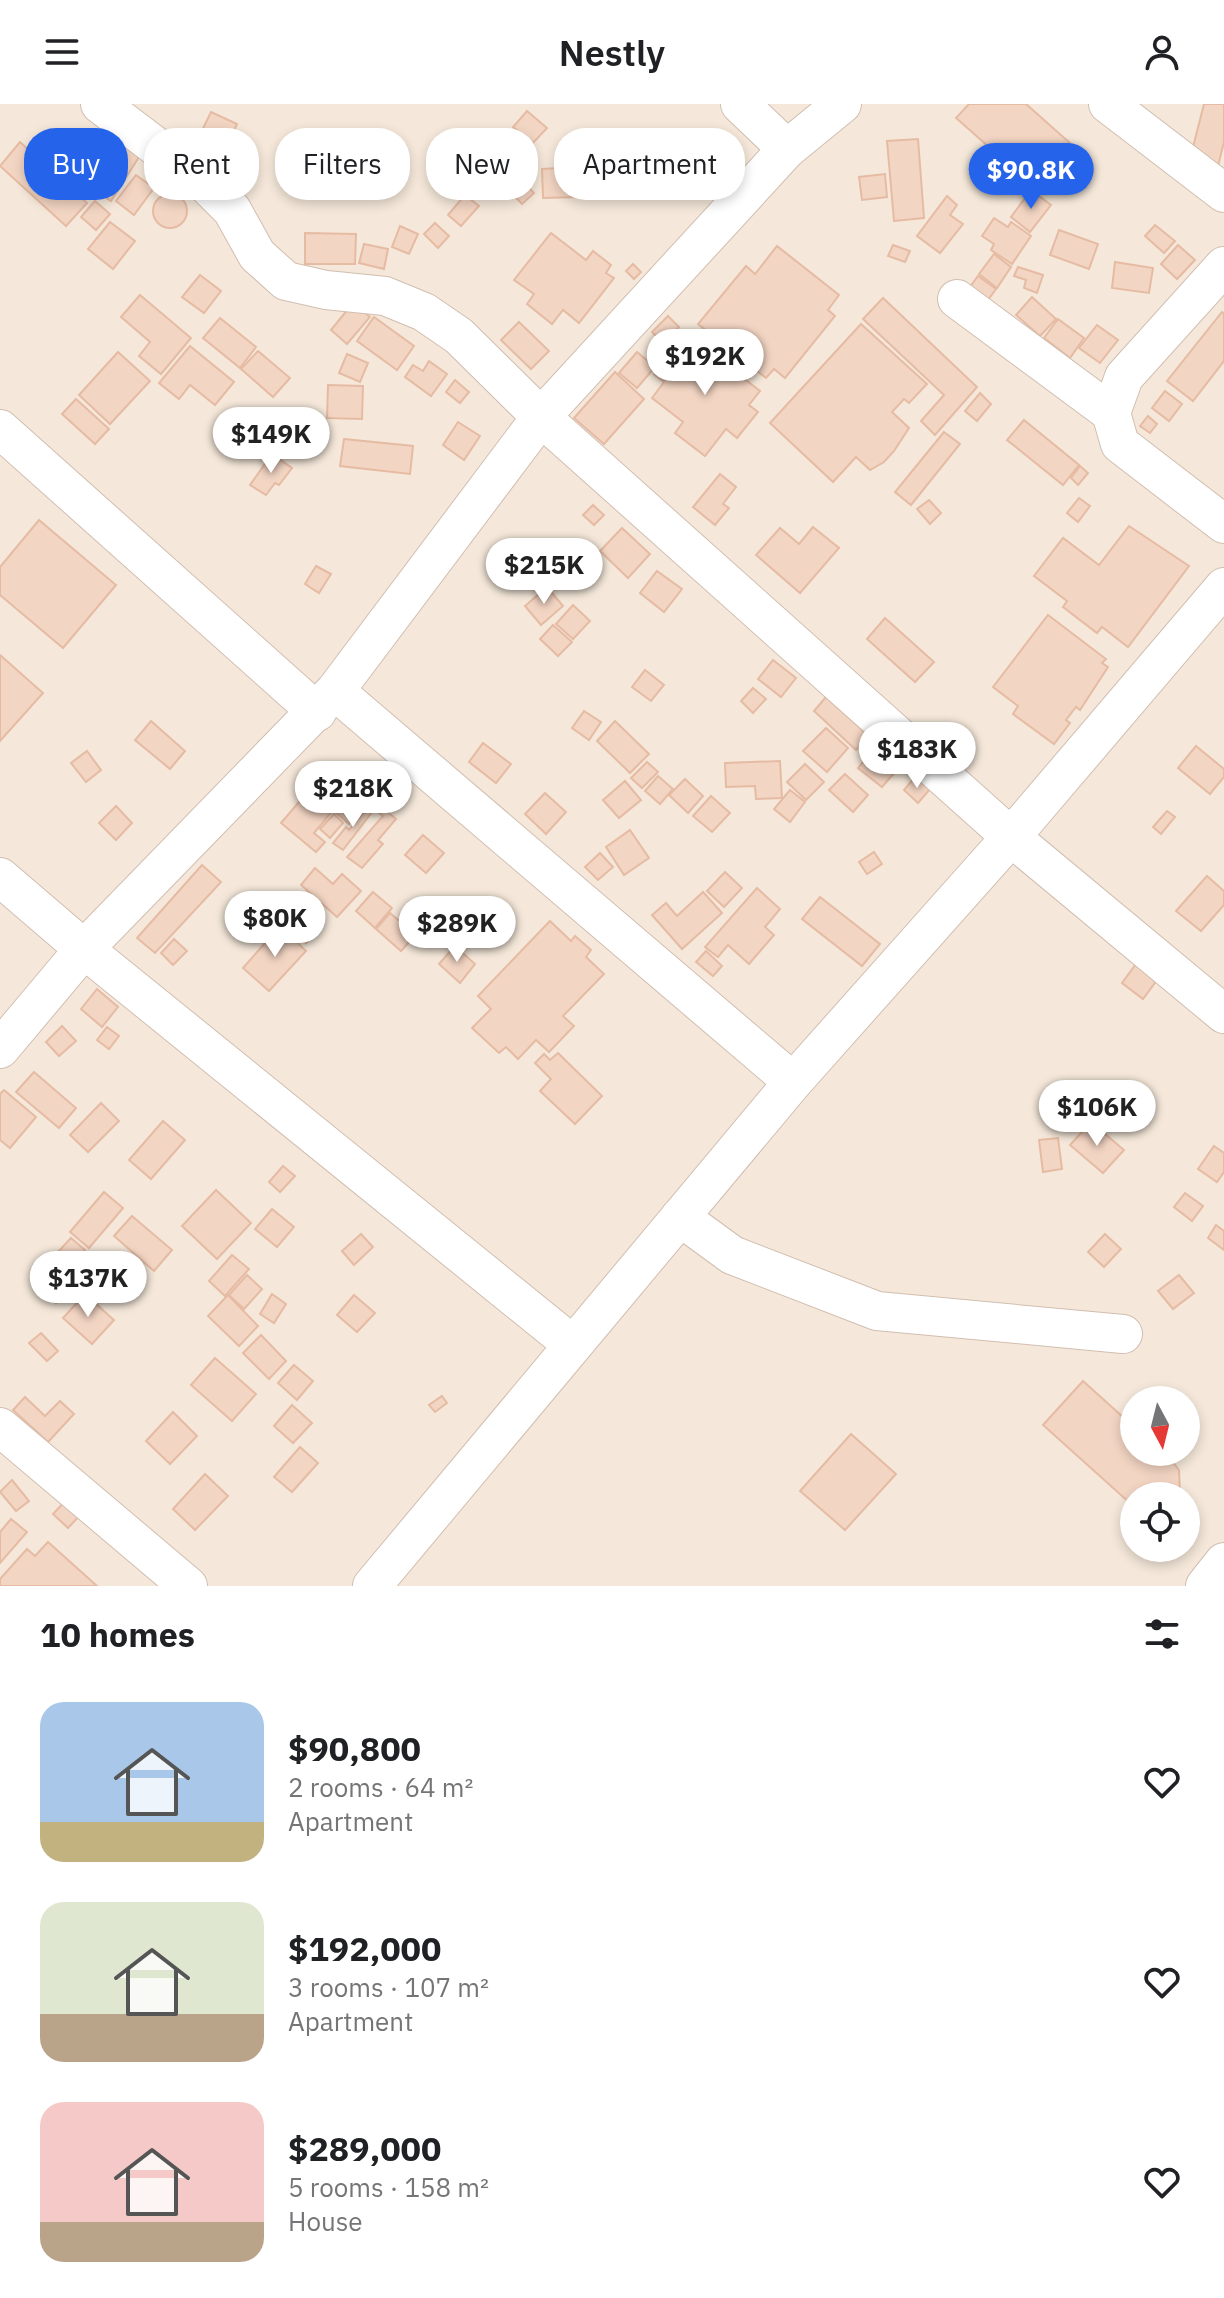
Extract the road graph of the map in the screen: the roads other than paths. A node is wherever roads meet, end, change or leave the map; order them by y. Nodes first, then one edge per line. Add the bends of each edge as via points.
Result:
1 (100, 104) edge
2 (740, 104) edge
3 (842, 104) edge
4 (1108, 104) edge
5 (787, 149) junction
6 (1224, 193) edge
7 (1224, 266) edge
8 (957, 299) dead end
9 (1111, 413) junction
10 (541, 417) junction
11 (0, 429) edge
12 (1224, 524) edge
13 (1224, 587) edge
14 (326, 701) junction
15 (1011, 837) junction
16 (0, 877) edge
17 (84, 949) junction
18 (1224, 1014) edge
19 (0, 1049) edge
20 (793, 1082) junction
21 (680, 1217) junction
22 (1123, 1334) dead end
23 (573, 1345) junction
24 (0, 1427) edge
25 (1224, 1562) edge
26 (188, 1586) edge
27 (372, 1586) edge
28 (1205, 1586) edge

1 - 10 street via 208,186 232,210 257,255 286,281 385,296 424,312 459,336
2 - 5 street
3 - 5 street
4 - 6 street
5 - 10 street
7 - 9 street via 1124,377
8 - 9 street
9 - 12 street via 1120,444
10 - 14 street
10 - 15 street
11 - 14 street
13 - 15 street
14 - 17 street
14 - 20 street
15 - 18 street
15 - 20 street
16 - 17 street
17 - 19 street
17 - 23 street
20 - 21 street
21 - 22 street via 732,1255 877,1311
21 - 23 street
23 - 27 street
24 - 26 street
25 - 28 street

